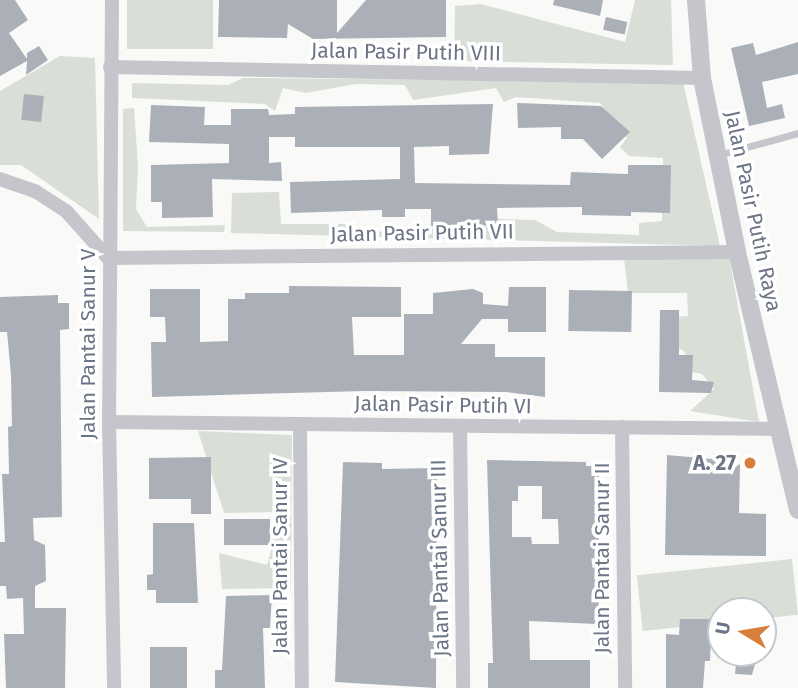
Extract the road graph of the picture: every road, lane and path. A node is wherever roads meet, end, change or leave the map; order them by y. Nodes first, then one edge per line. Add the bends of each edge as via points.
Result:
1 (112, 0) edge
2 (696, 0) edge
3 (110, 67) junction
4 (702, 78) junction
5 (798, 133) edge
6 (718, 155) junction
7 (0, 179) edge
8 (737, 252) junction
9 (108, 258) junction
10 (109, 422) junction
11 (300, 425) junction
12 (460, 427) junction
13 (622, 428) junction
14 (778, 429) junction
15 (791, 453) edge
16 (798, 510) edge
17 (114, 688) edge
18 (302, 688) edge
19 (463, 688) edge
20 (625, 688) edge

1 - 3 street, Jalan Pantai Sanur V
2 - 4 street, Jalan Pasir Putih Raya
3 - 4 street, Jalan Pasir Putih VIII
3 - 9 street, Jalan Pantai Sanur V
4 - 6 street, Jalan Pasir Putih Raya
5 - 6 lane
6 - 8 street, Jalan Pasir Putih Raya
7 - 9 street via 35,191 67,212
8 - 9 street, Jalan Pasir Putih VII
8 - 14 street, Jalan Pasir Putih Raya
9 - 10 street, Jalan Pantai Sanur V
10 - 11 street, Jalan Pasir Putih VI
10 - 17 street, Jalan Pantai Sanur V
11 - 12 street, Jalan Pasir Putih VI
11 - 18 street, Jalan Pantai Sanur IV
12 - 13 street, Jalan Pasir Putih VI
12 - 19 street, Jalan Pantai Sanur III
13 - 14 street, Jalan Pasir Putih VI
13 - 20 street, Jalan Pantai Sanur II
14 - 15 street, Jalan Pasir Putih Raya
15 - 16 street, Jalan Pasir Putih Raya

